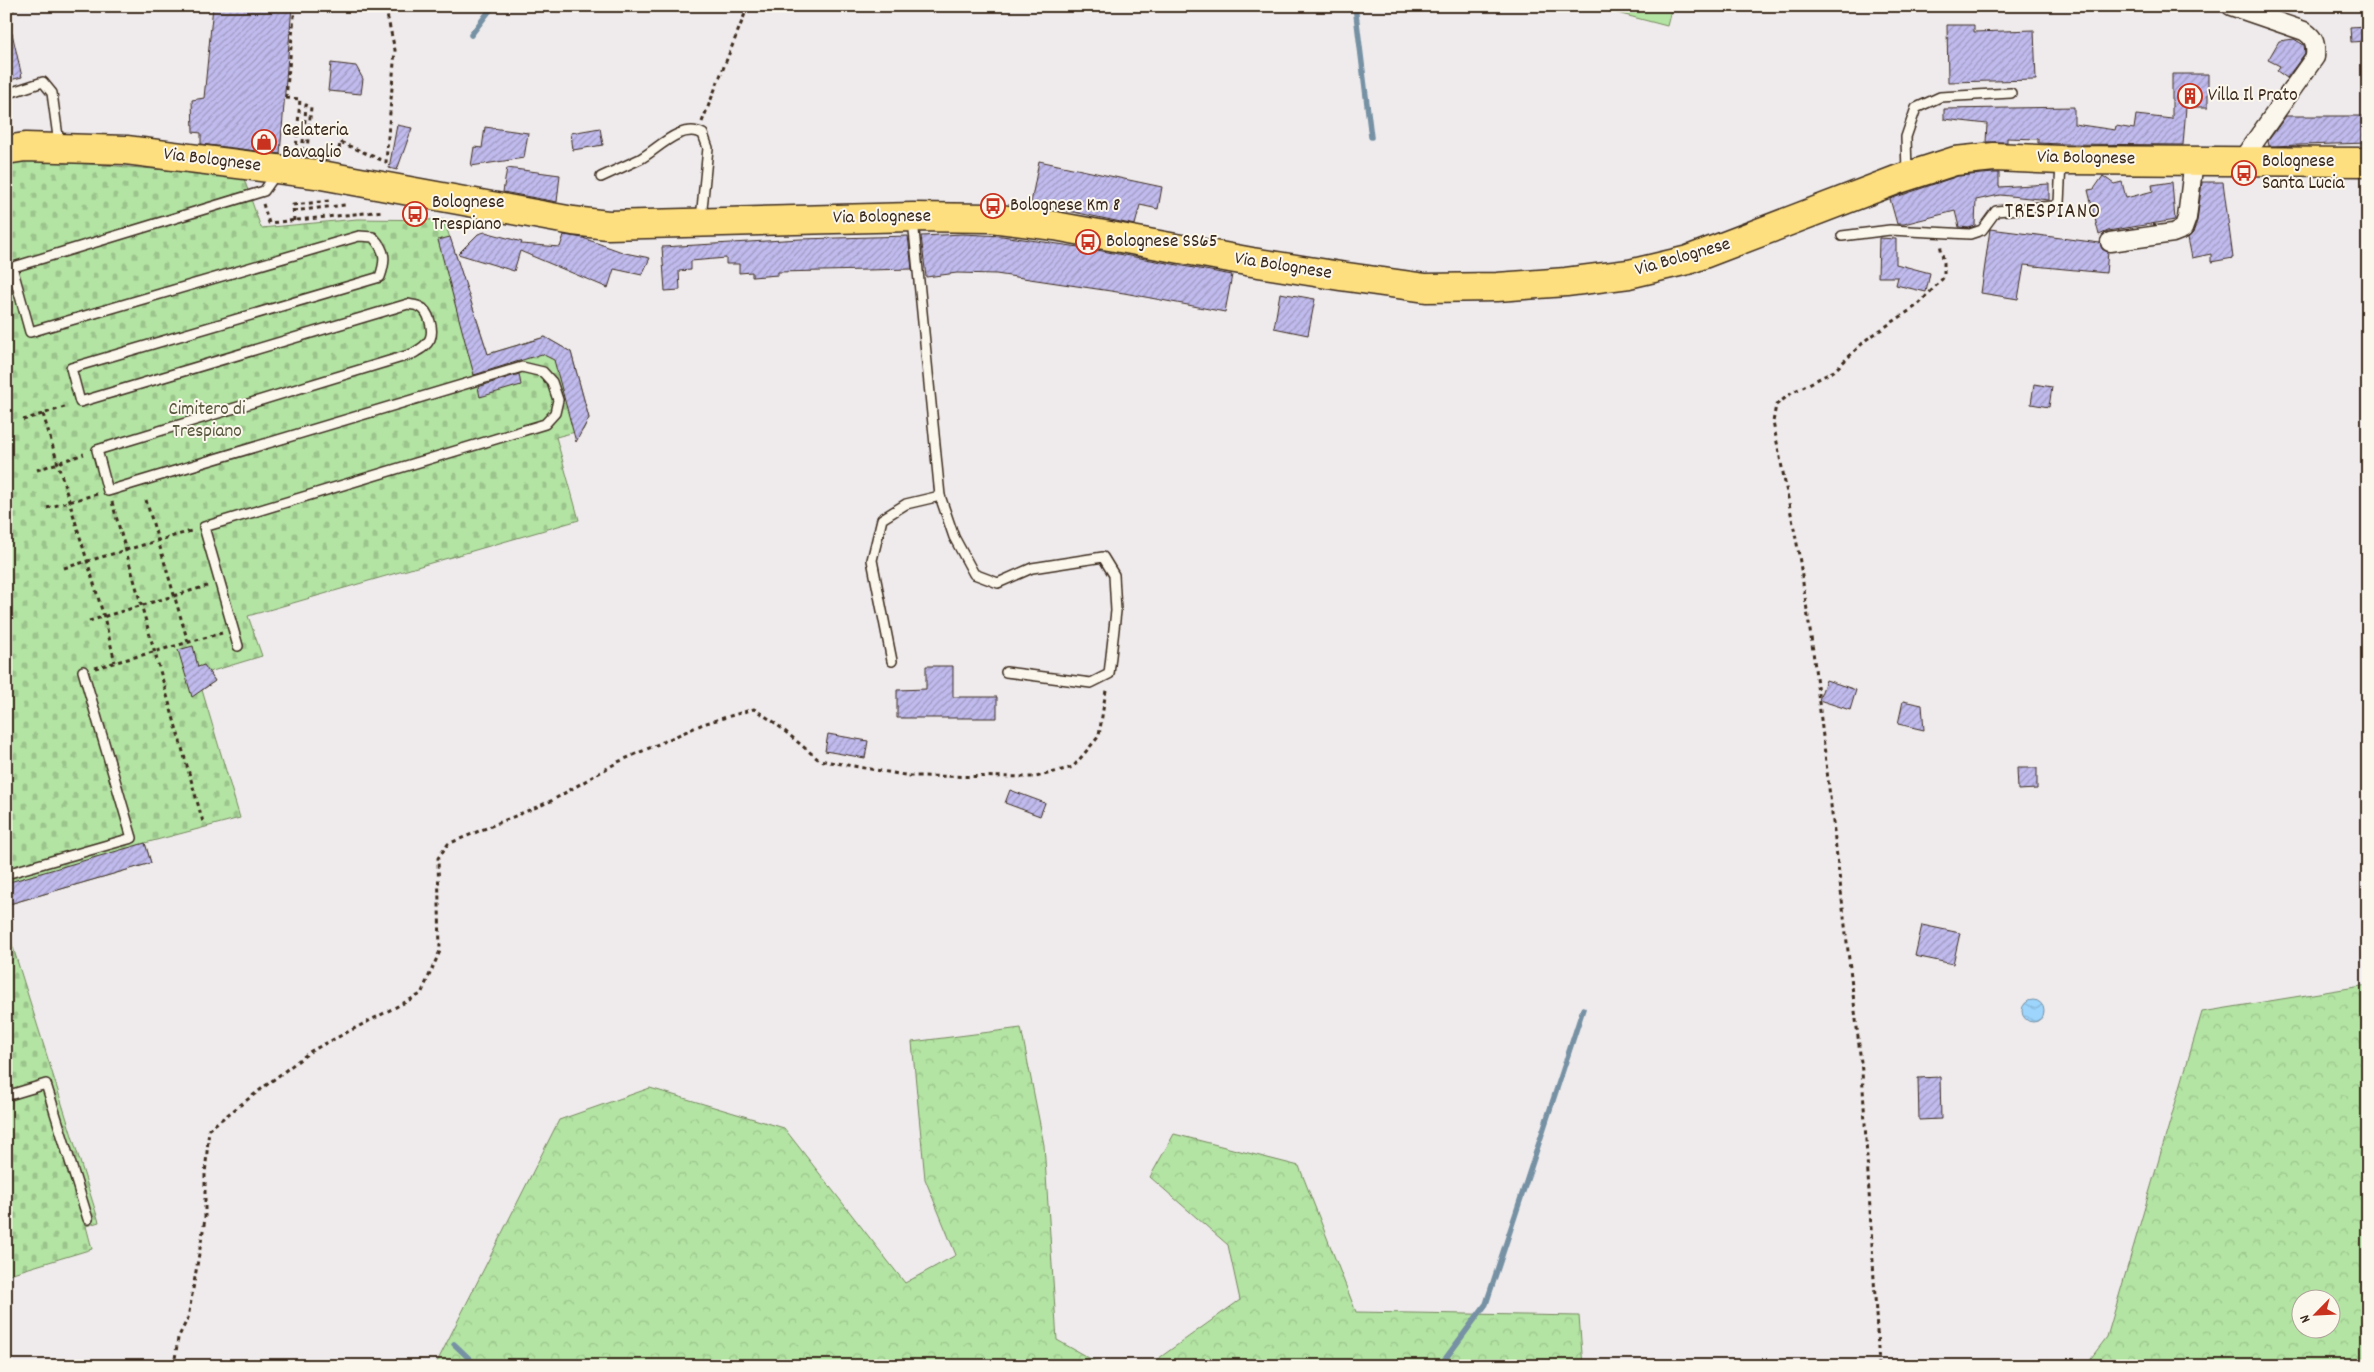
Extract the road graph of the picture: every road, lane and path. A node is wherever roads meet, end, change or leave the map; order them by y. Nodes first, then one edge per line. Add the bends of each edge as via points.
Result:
1 (16, 6) edge
2 (296, 6) edge
3 (385, 6) edge
4 (748, 6) edge
5 (2231, 6) edge
6 (6, 16) edge
7 (2011, 93) dead end
8 (6, 94) edge
9 (698, 131) junction
10 (298, 132) junction
11 (304, 133) junction
12 (59, 147) junction
13 (6, 150) edge
14 (301, 153) dead end
15 (307, 154) dead end
16 (338, 159) dead end
17 (2061, 160) junction
18 (2194, 160) junction
19 (288, 161) junction
20 (2241, 161) junction
21 (2368, 162) edge
22 (1908, 176) junction
23 (601, 177) dead end
24 (293, 211) junction
25 (913, 217) junction
26 (294, 221) dead end
27 (701, 221) junction
28 (1937, 232) junction
29 (1842, 236) dead end
30 (2110, 242) dead end
31 (9, 268) edge
32 (80, 402) junction
33 (43, 414) junction
34 (23, 420) dead end
35 (97, 450) junction
36 (58, 463) junction
37 (37, 470) dead end
38 (108, 491) junction
39 (940, 496) junction
40 (146, 500) dead end
41 (69, 502) junction
42 (47, 508) dead end
43 (204, 528) junction
44 (158, 541) junction
45 (125, 550) junction
46 (87, 562) junction
47 (64, 568) dead end
48 (220, 582) junction
49 (174, 596) junction
50 (141, 606) junction
51 (104, 617) junction
52 (89, 621) dead end
53 (233, 630) junction
54 (188, 642) junction
55 (238, 646) dead end
56 (154, 651) junction
57 (892, 661) dead end
58 (115, 662) junction
59 (83, 671) joint
60 (1006, 672) dead end
61 (1109, 674) junction
62 (203, 822) dead end
63 (6, 874) edge
64 (6, 1096) edge
65 (88, 1218) dead end
66 (174, 1366) edge
67 (1879, 1366) edge

1 - 6 path
2 - 10 path via 285,98 300,99
3 - 16 path via 395,50 386,162 340,142
4 - 9 path
5 - 20 street via 2304,31 2313,37 2316,45 2315,56
7 - 22 lane via 1940,97 1916,108 1906,137
8 - 12 lane via 43,82 52,93
9 - 23 lane via 675,135 642,158
9 - 27 lane via 703,134 708,148
10 - 11 path
10 - 19 path
11 - 14 path
11 - 15 path via 306,105 311,107
12 - 13 main road, Via Bolognese
12 - 19 main road, Via Bolognese
17 - 18 main road, Via Bolognese
17 - 22 main road, Via Bolognese via 1994,157 1955,161
17 - 28 lane via 2058,202 2053,206 1996,211 1982,230 1970,234
18 - 20 main road, Via Bolognese
18 - 30 street via 2183,229
19 - 27 main road, Via Bolognese via 316,174 573,222 608,225
19 - 31 lane via 264,191
20 - 21 main road, Via Bolognese
22 - 25 main road, Via Bolognese via 1688,260 1620,275 1497,287 1426,288 1252,262 1055,226 991,218
24 - 24 path via 293,206 344,199 345,205
24 - 26 path
25 - 27 main road, Via Bolognese
25 - 39 lane
28 - 29 lane via 1890,230
28 - 67 path via 1944,277 1918,305 1867,340 1834,371 1793,392 1776,405 1773,422 1798,549 1813,652 1862,1071
31 - 32 lane via 30,332 359,236 374,237 382,246 385,264 380,277 71,368
32 - 33 path
32 - 35 lane via 408,304 419,306 426,312 431,338 412,354
33 - 34 path
33 - 36 path
35 - 36 path
35 - 38 lane
36 - 37 path
36 - 41 path
38 - 41 path
38 - 43 lane via 522,367 543,372 552,382 558,400 555,413 545,424
38 - 45 path
39 - 57 lane via 906,504 882,519 872,560
39 - 61 lane via 954,537 974,574 998,583 1032,568 1102,557 1114,575 1116,612
40 - 44 path
41 - 42 path
41 - 46 path
43 - 44 path
43 - 48 lane
44 - 45 path
44 - 49 path
45 - 46 path
45 - 50 path
46 - 47 path
46 - 51 path
48 - 49 path
48 - 53 lane
49 - 50 path
49 - 54 path
50 - 51 path
50 - 56 path
51 - 52 path
51 - 58 path
53 - 54 path
53 - 55 lane
54 - 56 path
56 - 58 path
56 - 62 path
58 - 59 path
59 - 63 lane via 132,838
60 - 61 lane via 1092,683
61 - 66 path via 1099,736 1074,767 1036,777 910,776 819,760 754,709 703,724 618,762 551,801 448,844 438,858 440,951 421,994 311,1051 209,1129 204,1229 188,1318 178,1338
64 - 65 lane via 46,1084

